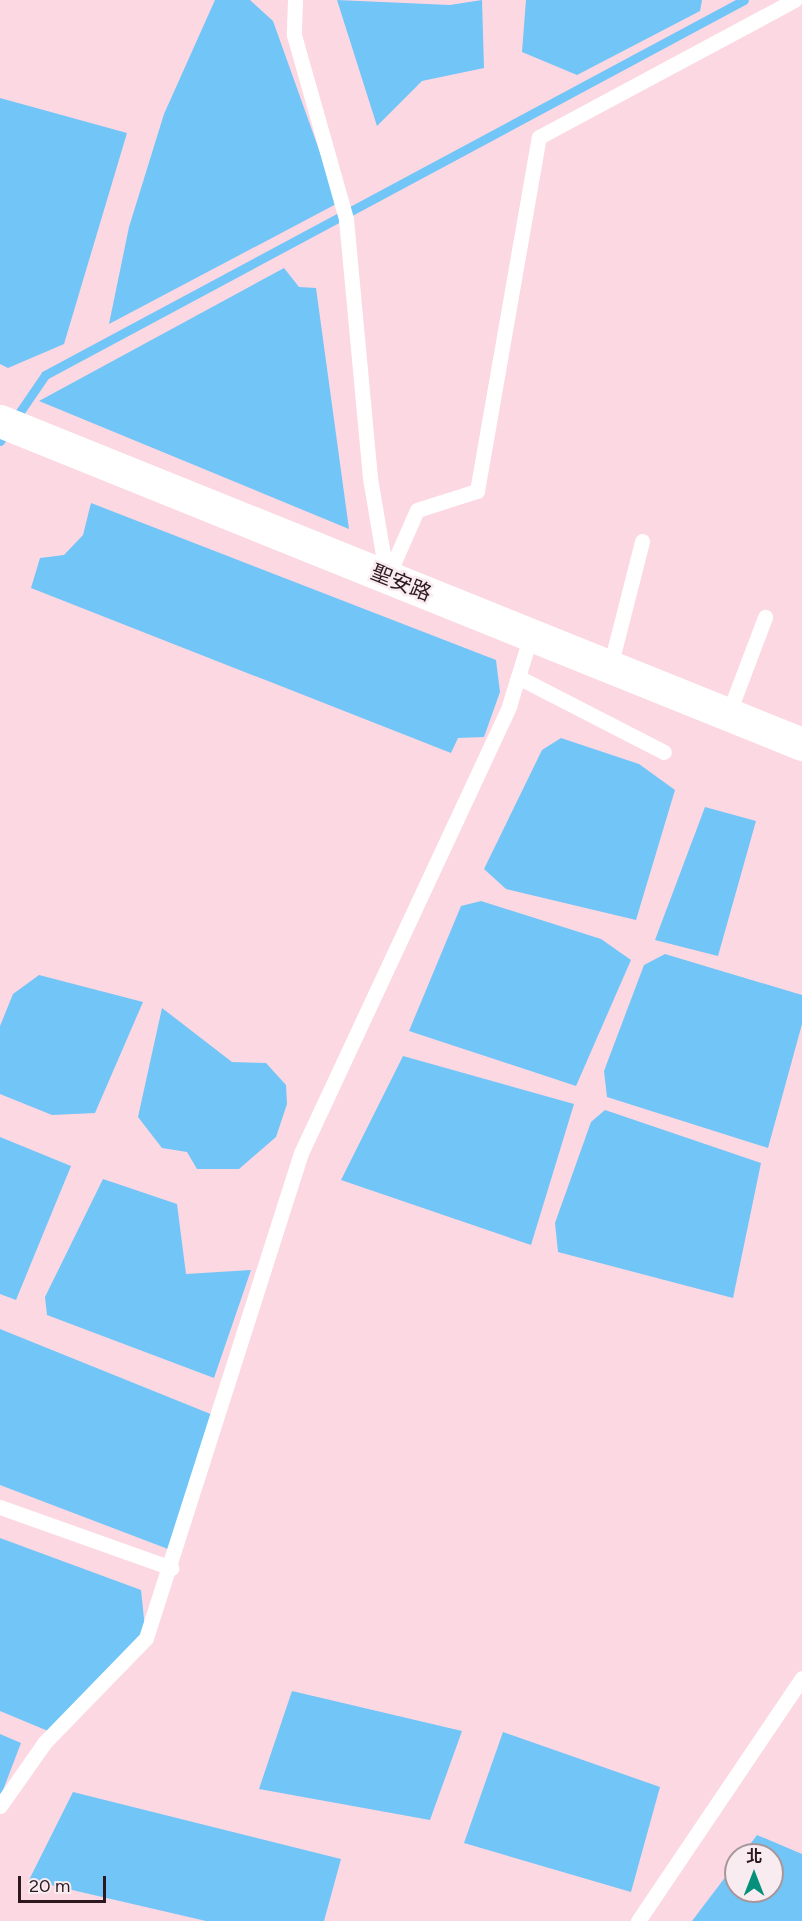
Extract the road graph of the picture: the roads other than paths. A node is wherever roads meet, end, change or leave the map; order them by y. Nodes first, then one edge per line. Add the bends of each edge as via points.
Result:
1 (295, 0) edge
2 (795, 0) edge
3 (0, 421) edge
4 (642, 541) dead end
5 (387, 578) junction
6 (765, 617) dead end
7 (531, 635) junction
8 (610, 667) junction
9 (518, 677) junction
10 (728, 715) junction
11 (802, 744) edge
12 (664, 752) dead end
13 (0, 1507) edge
14 (171, 1568) junction
15 (802, 1678) edge
16 (0, 1806) edge
17 (638, 1921) edge

1 - 5 lane via 294,35 346,219 370,478
2 - 5 lane via 538,137 477,491 417,510
3 - 5 street, 聖安路
4 - 8 lane
5 - 7 street, 聖安路
6 - 10 lane
7 - 8 street, 聖安路
7 - 9 lane
8 - 10 street, 聖安路
9 - 12 lane
9 - 14 lane via 301,1153
10 - 11 street, 聖安路
13 - 14 lane
14 - 16 lane via 146,1638 45,1742
15 - 17 lane

